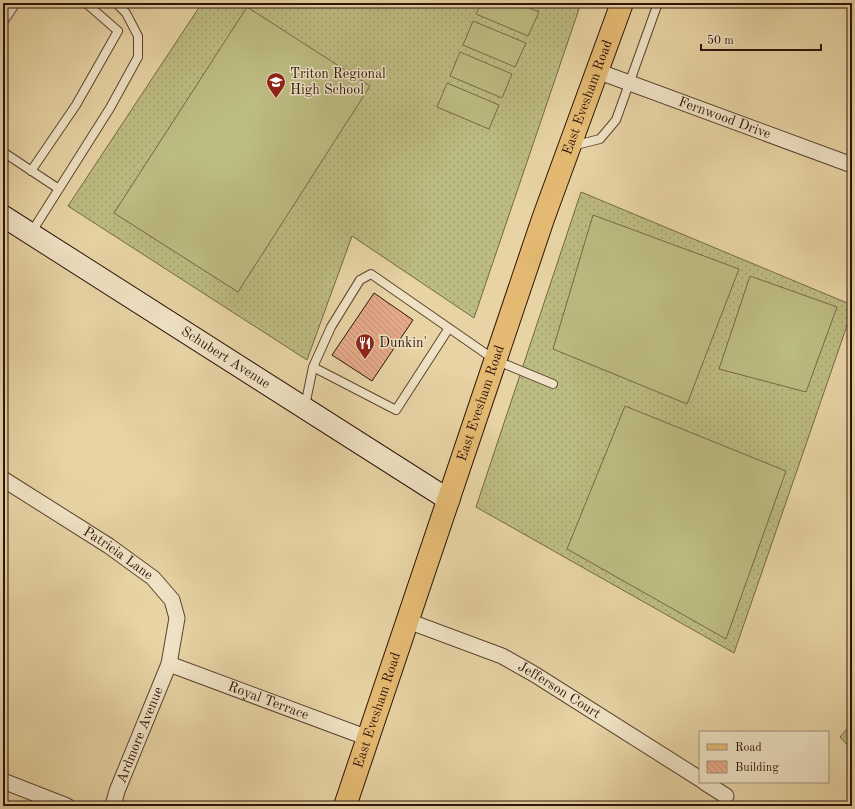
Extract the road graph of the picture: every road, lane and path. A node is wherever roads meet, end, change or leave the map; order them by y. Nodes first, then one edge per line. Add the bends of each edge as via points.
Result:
1 (16, 3) edge
2 (84, 3) edge
3 (622, 3) edge
4 (658, 3) edge
5 (118, 4) edge
6 (3, 22) edge
7 (597, 71) junction
8 (630, 83) junction
9 (570, 147) junction
10 (3, 152) edge
11 (852, 165) edge
12 (31, 171) junction
13 (59, 189) junction
14 (3, 216) edge
15 (30, 234) junction
16 (449, 328) junction
17 (495, 360) junction
18 (313, 367) junction
19 (553, 384) dead end
20 (304, 408) junction
21 (3, 479) edge
22 (448, 500) junction
23 (408, 621) junction
24 (169, 664) junction
25 (368, 738) junction
26 (699, 778) edge
27 (3, 781) edge
28 (706, 783) edge
29 (726, 796) dead end
30 (67, 806) edge
31 (113, 806) edge
32 (345, 806) edge

1 - 6 lane
2 - 12 lane via 118,31 76,105
3 - 7 main road, East Evesham Road
4 - 8 lane
5 - 13 lane via 126,13 138,36 138,57 110,108
7 - 8 street, Fernwood Drive
7 - 9 main road, East Evesham Road
8 - 9 lane via 616,120 600,140
8 - 11 street, Fernwood Drive
9 - 17 main road, East Evesham Road
10 - 12 lane
12 - 13 lane
13 - 15 lane
14 - 15 street, Schubert Avenue
15 - 20 street, Schubert Avenue
16 - 17 lane
16 - 18 lane via 396,410
16 - 18 lane via 372,274 360,280 331,327
17 - 19 lane
17 - 22 main road, East Evesham Road
18 - 20 lane
20 - 22 street, Schubert Avenue
21 - 24 street, Patricia Lane via 109,546 153,578 172,600 177,618
22 - 23 main road, East Evesham Road
23 - 25 main road, East Evesham Road
23 - 26 street, Jefferson Court via 502,656
24 - 25 street, Royal Terrace
24 - 31 street, Ardmore Avenue
25 - 32 main road, East Evesham Road
27 - 30 street
28 - 29 street

